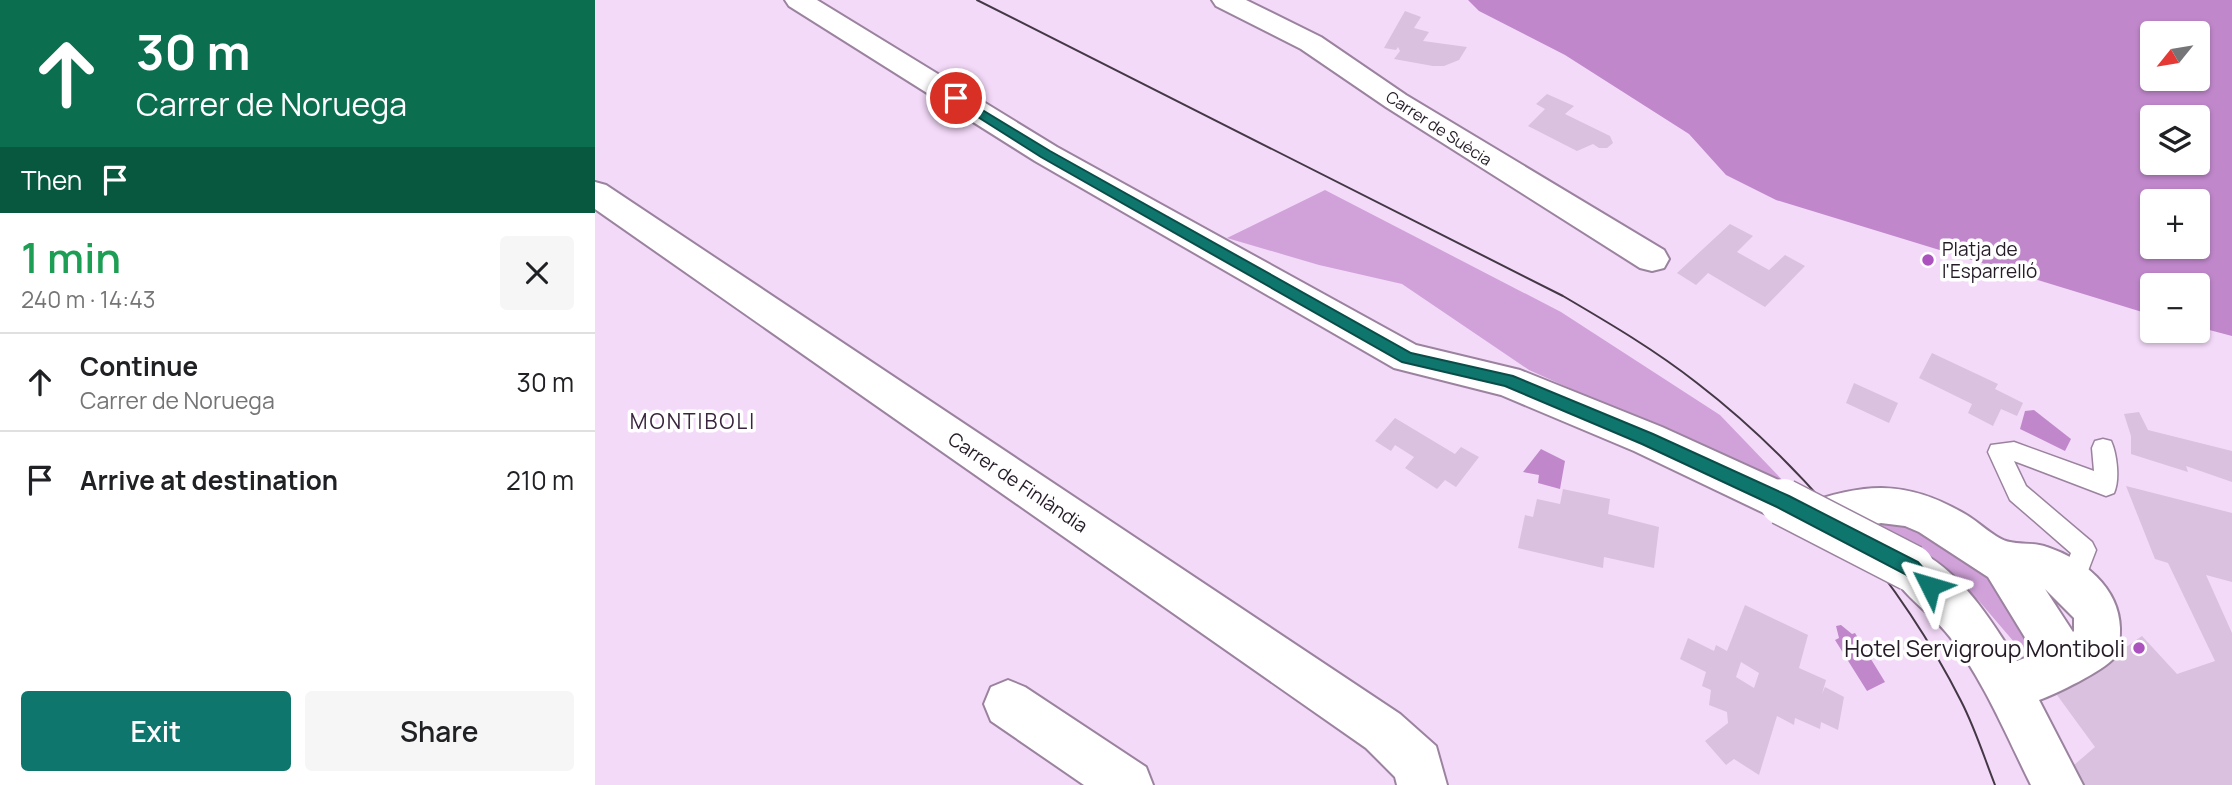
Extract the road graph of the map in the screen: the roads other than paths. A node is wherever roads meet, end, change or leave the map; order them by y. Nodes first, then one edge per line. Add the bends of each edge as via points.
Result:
1 (798, 0) edge
2 (1225, 0) edge
3 (595, 193) edge
4 (1652, 258) dead end
5 (2102, 448) dead end
6 (1800, 510) junction
7 (2003, 563) junction
8 (2072, 581) junction
9 (2066, 663) junction
10 (2007, 688) junction
11 (1008, 704) dead end
12 (1128, 785) edge
13 (1422, 785) edge
14 (2058, 785) edge

1 - 6 street via 1046,154 1408,358 1507,381
2 - 4 street, Carrer de Suècia via 1311,43 1418,115
3 - 13 street, Carrer de Finlàndia via 1383,731 1418,764
5 - 8 lane via 2106,486 2014,451 1999,452 2018,493 2084,550
6 - 7 street via 1894,505 1949,526
6 - 10 street, bridge via 1911,568 1966,621
7 - 8 street via 2029,559
7 - 9 street
8 - 9 street via 2097,611 2097,643
9 - 10 street
10 - 14 street
11 - 12 street

